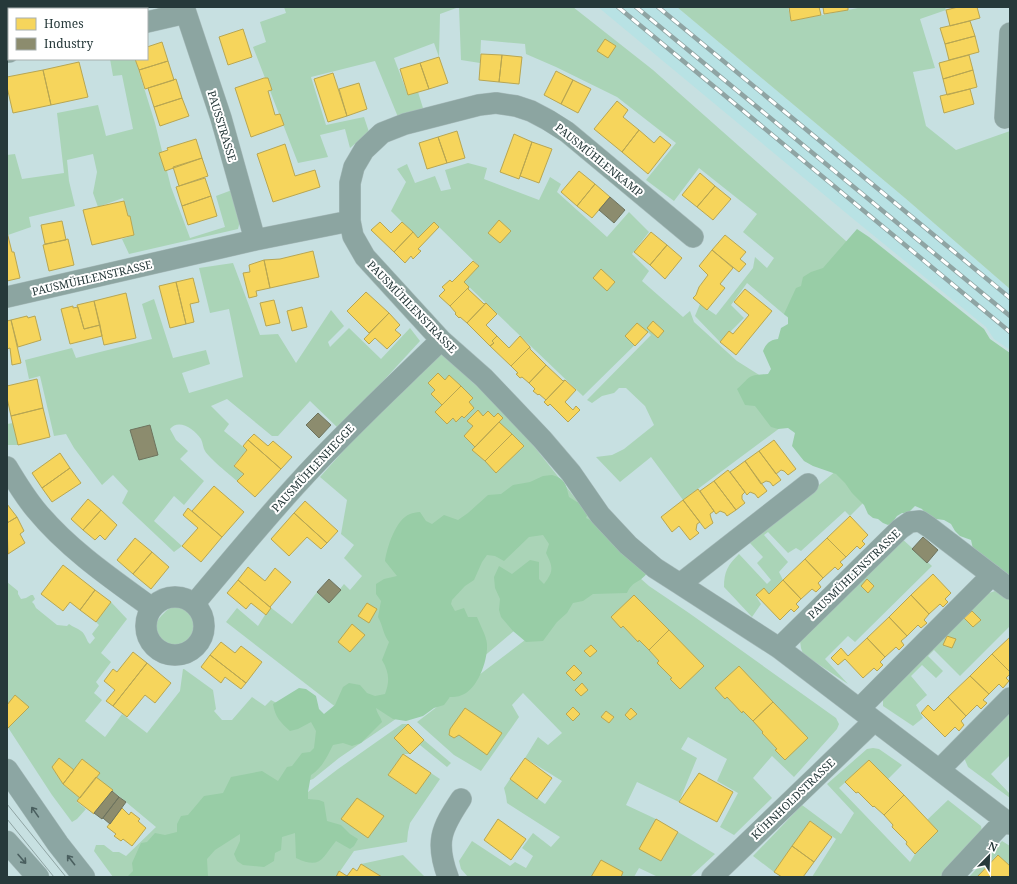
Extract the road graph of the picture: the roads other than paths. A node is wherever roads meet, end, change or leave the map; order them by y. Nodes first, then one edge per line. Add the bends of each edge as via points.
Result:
1 (185, 10) edge
2 (148, 22) edge
3 (1010, 33) edge
4 (1005, 118) dead end
5 (350, 221) junction
6 (693, 237) dead end
7 (255, 240) junction
8 (7, 297) edge
9 (441, 340) junction
10 (7, 467) edge
11 (808, 484) dead end
12 (992, 575) junction
13 (680, 584) junction
14 (1010, 589) edge
15 (194, 604) junction
16 (152, 608) junction
17 (779, 648) junction
18 (1010, 698) edge
19 (867, 715) junction
20 (7, 770) edge
21 (939, 770) junction
22 (461, 800) dead end
23 (1008, 822) edge
24 (7, 842) edge
25 (38, 877) edge
26 (84, 877) edge
27 (448, 877) edge
28 (712, 877) edge
29 (952, 877) edge

1 - 2 street, PAUSSTRASSE
1 - 7 street, PAUSSTRASSE via 221,118
3 - 4 street
5 - 6 street, PAUSMÜHLENKAMP via 350,183 354,167 364,150 382,133 405,124 479,104 496,103 531,111 567,132
5 - 7 street, PAUSMÜHLENSTRASSE
5 - 9 street, PAUSMÜHLENSTRASSE via 353,236 365,257
7 - 8 street, PAUSMÜHLENSTRASSE
9 - 13 street, PAUSMÜHLENSTRASSE via 484,378 542,439 571,473 600,515 628,545 655,568
9 - 15 street, PAUSMÜHLENHEGGE via 317,462
10 - 16 street via 36,509 57,533
11 - 13 street
12 - 14 street, PAUSMÜHLENSTRASSE
12 - 17 street, PAUSMÜHLENSTRASSE via 920,521 910,522 889,538
12 - 19 street
13 - 17 street, PAUSMÜHLENSTRASSE
15 - 16 street via 176,597 162,600
15 - 16 street via 202,614 202,637 192,650 186,654 176,655 161,652 150,641 146,626
17 - 19 street, PAUSMÜHLENSTRASSE
18 - 21 street
19 - 21 street, PAUSMÜHLENSTRASSE
19 - 28 street, KÜHNHOLDSTRASSE
26 -> 20 main road
21 - 23 street, PAUSMÜHLENSTRASSE
22 - 27 street via 444,827 441,838 441,853
23 - 29 street
24 -> 25 main road

